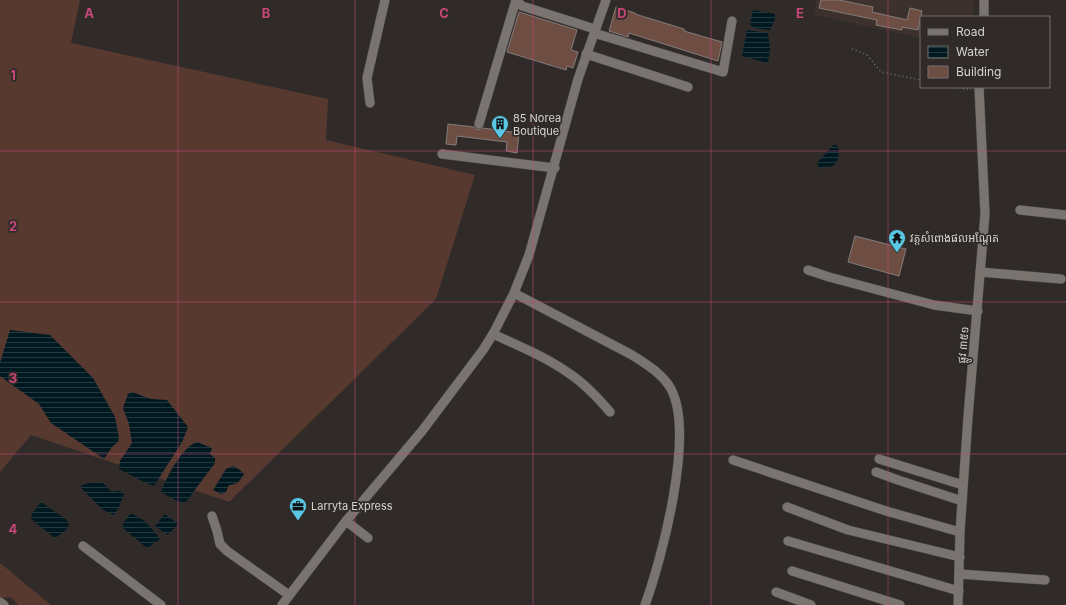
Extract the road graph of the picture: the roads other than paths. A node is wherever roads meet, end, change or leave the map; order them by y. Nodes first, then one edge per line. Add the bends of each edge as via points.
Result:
1 (385, 0) edge
2 (516, 0) edge
3 (606, 0) edge
4 (984, 0) edge
5 (984, 16) edge
6 (732, 21) dead end
7 (595, 31) junction
8 (586, 54) junction
9 (688, 87) dead end
10 (979, 89) edge
11 (370, 103) dead end
12 (479, 124) dead end
13 (442, 154) dead end
14 (554, 168) junction
15 (1020, 210) dead end
16 (1066, 215) edge
17 (808, 270) dead end
18 (980, 272) junction
19 (1062, 279) dead end
20 (514, 294) junction
21 (978, 311) junction
22 (493, 334) junction
23 (610, 412) dead end
24 (879, 459) dead end
25 (733, 460) dead end
26 (876, 472) dead end
27 (963, 485) junction
28 (962, 501) junction
29 (786, 507) dead end
30 (212, 516) dead end
31 (346, 521) junction
32 (960, 532) junction
33 (368, 538) dead end
34 (788, 542) dead end
35 (83, 546) dead end
36 (960, 557) junction
37 (792, 571) dead end
38 (959, 574) junction
39 (1045, 580) dead end
40 (959, 591) junction
41 (776, 592) dead end
42 (289, 595) junction
43 (648, 595) junction
44 (0, 602) edge
45 (4, 605) edge
46 (161, 605) edge
47 (282, 605) edge
48 (644, 605) edge
49 (652, 605) edge
50 (811, 605) edge
51 (900, 605) edge
52 (958, 605) edge

1 - 11 street via 367,78
2 - 7 street via 522,6
2 - 12 street
3 - 7 street
4 - 5 street
6 - 7 street via 723,72
7 - 8 street
8 - 9 street
8 - 14 street
10 - 18 street, ផ្លូវ ៣៥១ via 985,214
13 - 14 street
14 - 20 street via 529,255
15 - 16 street
17 - 21 street via 934,305
18 - 19 street
18 - 21 street, ផ្លូវ ៣៥១
20 - 22 street
20 - 43 street via 632,355 647,364 671,388 678,410 678,458 667,527
21 - 27 street, ផ្លូវ ៣៥១
22 - 23 street via 570,374 594,394
22 - 31 street via 422,431
24 - 27 street
25 - 32 street via 886,511
26 - 28 street
27 - 28 street, ផ្លូវ ៣៥១
28 - 32 street, ផ្លូវ ៣៥១
29 - 36 street via 848,530
30 - 42 street via 220,544
31 - 33 street
31 - 42 street
32 - 36 street, ផ្លូវ ៣៥១
34 - 40 street
35 - 46 street
36 - 38 street, ផ្លូវ ៣៥១
37 - 51 street
38 - 39 street
38 - 40 street, ផ្លូវ ៣៥១
40 - 52 street, ផ្លូវ ៣៥១
41 - 50 street
42 - 47 street
43 - 48 street
43 - 49 street
44 - 45 street

